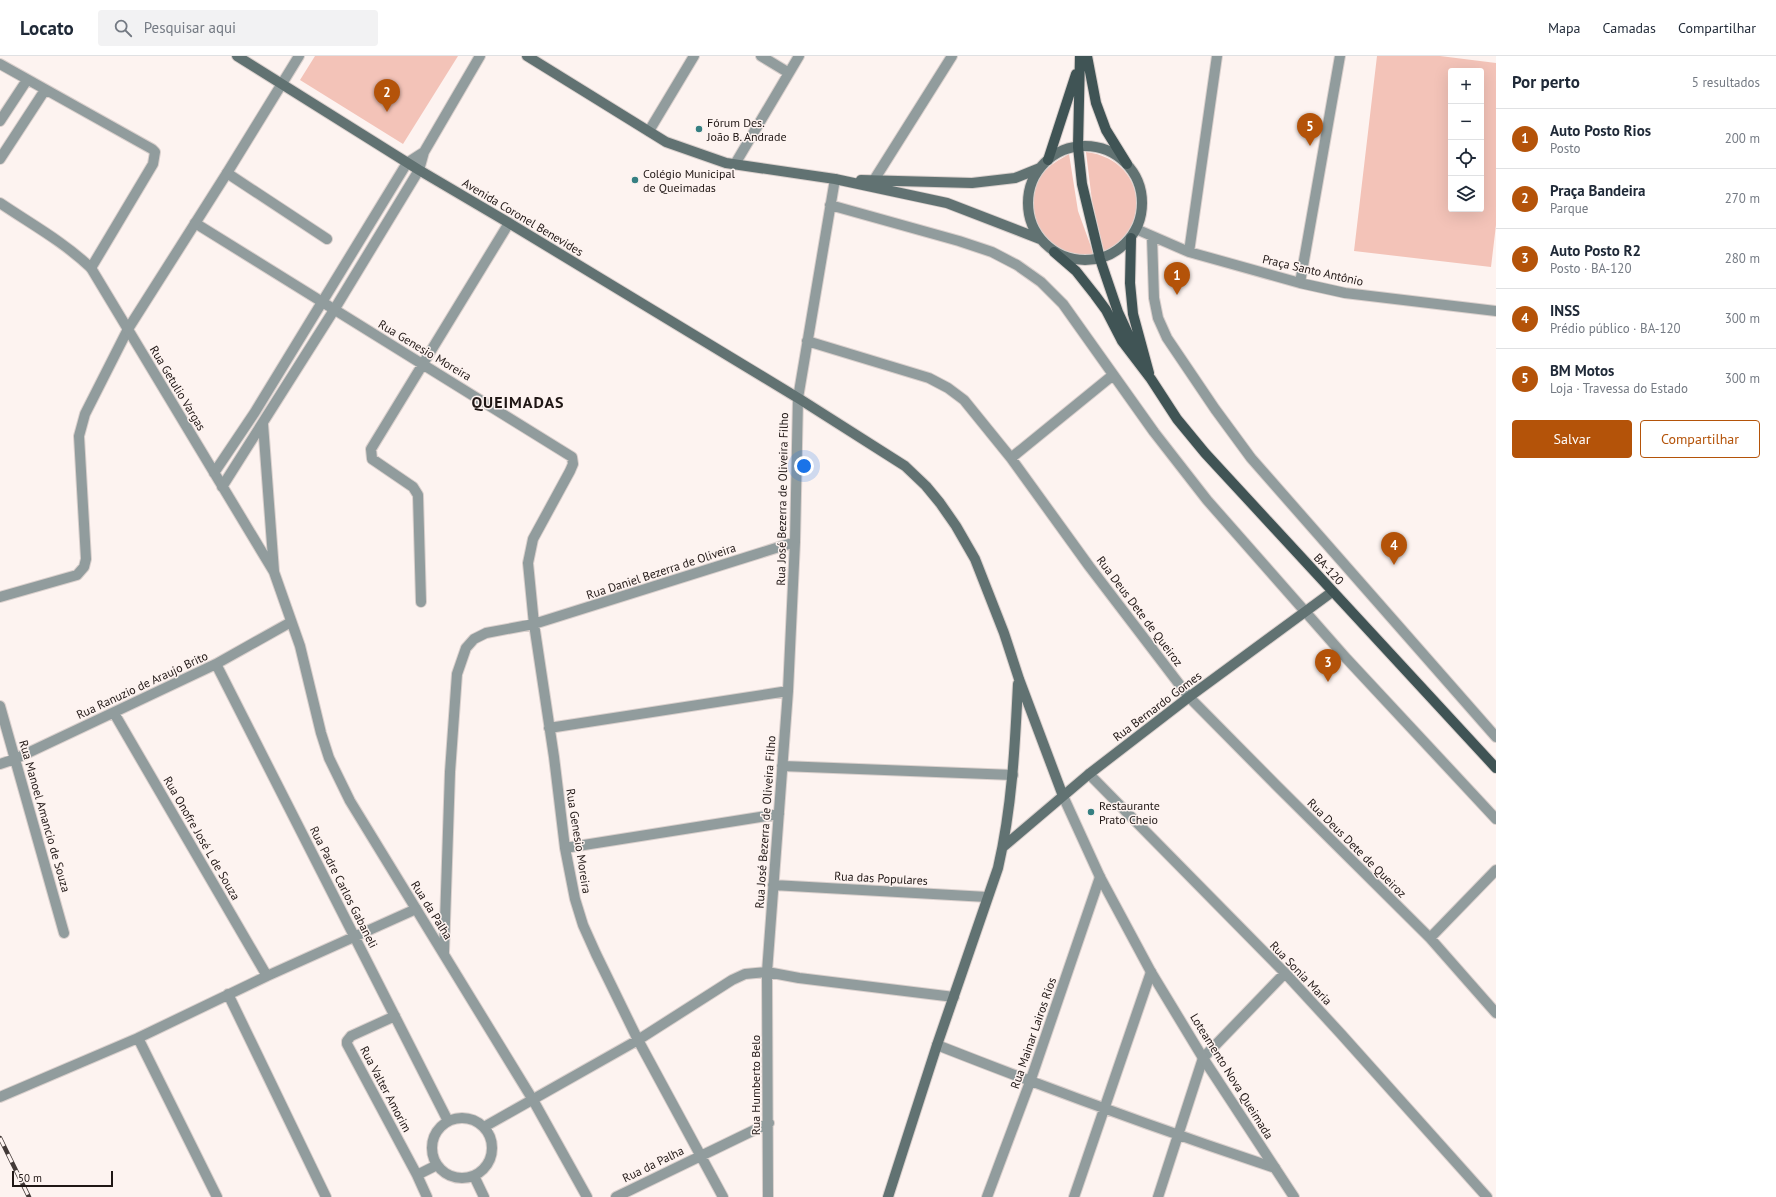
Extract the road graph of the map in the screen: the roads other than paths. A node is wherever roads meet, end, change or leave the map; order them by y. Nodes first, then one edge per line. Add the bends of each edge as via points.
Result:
1 (237, 56) edge
2 (299, 56) edge
3 (480, 56) edge
4 (527, 56) edge
5 (694, 56) edge
6 (761, 56) edge
7 (799, 56) edge
8 (952, 56) edge
9 (1088, 56) edge
10 (1217, 56) edge
11 (1340, 56) edge
12 (1079, 60) edge
13 (0, 64) edge
14 (789, 73) junction
15 (27, 80) junction
16 (282, 84) junction
17 (45, 90) junction
18 (0, 121) edge
19 (649, 131) junction
20 (1078, 147) junction
21 (424, 152) junction
22 (0, 159) edge
23 (1048, 160) junction
24 (407, 163) junction
25 (735, 164) junction
26 (1127, 164) junction
27 (1040, 168) junction
28 (419, 170) junction
29 (227, 173) junction
30 (835, 179) junction
31 (874, 180) junction
32 (0, 203) edge
33 (830, 205) junction
34 (195, 222) junction
35 (509, 223) junction
36 (1136, 229) junction
37 (1152, 237) junction
38 (1131, 238) junction
39 (327, 239) dead end
40 (1040, 239) junction
41 (1054, 252) junction
42 (1189, 252) junction
43 (1100, 259) junction
44 (91, 268) junction
45 (1300, 283) junction
46 (323, 303) junction
47 (334, 310) junction
48 (1496, 311) edge
49 (128, 329) junction
50 (807, 341) junction
51 (423, 364) junction
52 (1113, 375) junction
53 (1151, 379) junction
54 (798, 398) junction
55 (263, 424) junction
56 (1011, 458) junction
57 (214, 473) junction
58 (222, 487) junction
59 (795, 542) junction
60 (274, 572) junction
61 (1332, 592) junction
62 (0, 597) edge
63 (421, 602) dead end
64 (1306, 611) junction
65 (291, 622) junction
66 (534, 624) junction
67 (216, 664) junction
68 (1018, 680) junction
69 (788, 691) junction
70 (1189, 697) junction
71 (0, 706) edge
72 (114, 713) junction
73 (549, 728) junction
74 (1496, 737) edge
75 (15, 759) junction
76 (0, 764) edge
77 (782, 766) junction
78 (1496, 768) edge
79 (1089, 774) junction
80 (1013, 775) junction
81 (1063, 796) junction
82 (779, 814) junction
83 (1496, 819) edge
84 (1003, 847) junction
85 (565, 848) junction
86 (1496, 870) edge
87 (1100, 877) junction
88 (773, 885) junction
89 (987, 897) junction
90 (416, 910) junction
91 (64, 932) dead end
92 (355, 937) junction
93 (1430, 938) junction
94 (444, 952) junction
95 (767, 972) junction
96 (1151, 972) junction
97 (1285, 974) junction
98 (267, 976) junction
99 (228, 994) junction
100 (954, 997) junction
101 (1496, 1013) edge
102 (395, 1016) junction
103 (138, 1038) junction
104 (638, 1040) junction
105 (937, 1045) junction
106 (1203, 1058) junction
107 (1030, 1082) junction
108 (0, 1097) edge
109 (533, 1100) junction
110 (1105, 1108) junction
111 (448, 1121) junction
112 (769, 1123) junction
113 (484, 1127) junction
114 (1177, 1135) junction
115 (702, 1155) junction
116 (437, 1165) junction
117 (1275, 1168) junction
118 (417, 1175) junction
119 (474, 1176) junction
120 (1292, 1196) edge
121 (217, 1197) edge
122 (326, 1197) edge
123 (427, 1197) edge
124 (484, 1197) edge
125 (587, 1197) edge
126 (616, 1197) edge
127 (723, 1197) edge
128 (768, 1197) edge
129 (888, 1197) edge
130 (987, 1197) edge
131 (1074, 1197) edge
132 (1158, 1197) edge
133 (1487, 1197) edge

1 - 16 main road, Avenida Coronel Benevides
2 - 16 street
3 - 21 street
4 - 19 main road
5 - 19 street
6 - 14 street
7 - 14 street
8 - 31 street
9 - 26 main road via 1096,104 1106,130
10 - 42 street
11 - 45 street
12 - 20 main road, BA-120
12 - 23 main road
13 - 15 street
14 - 25 street
15 - 17 street
15 - 18 street
16 - 24 main road, Avenida Coronel Benevides
16 - 29 street
17 - 22 street
17 - 44 street via 155,152 153,164
19 - 25 main road via 666,142
20 - 23 main road via 1065,150
20 - 26 main road via 1097,148 1114,154
20 - 43 main road, BA-120 via 1082,184
21 - 24 street
21 - 28 street
23 - 27 main road
24 - 28 main road, Avenida Coronel Benevides
24 - 46 street
25 - 30 main road
26 - 36 main road via 1139,182 1143,202 1141,218
27 - 31 main road via 1015,178 972,183
27 - 40 main road via 1028,195 1032,226
28 - 35 main road, Avenida Coronel Benevides
28 - 47 street
29 - 34 street
29 - 39 street
30 - 31 main road
30 - 33 street
30 - 40 main road via 947,204
32 - 44 street, Rua Getulio Vargas via 68,248
33 - 50 street
33 - 52 street via 960,241 992,252 1017,265 1041,282 1062,304
34 - 46 street, Rua Genesio Moreira
34 - 49 street
35 - 51 street
35 - 54 main road, Avenida Coronel Benevides
36 - 37 street, Praça Santo Antônio
36 - 38 main road
37 - 42 street, Praça Santo Antônio
37 - 74 street via 1154,298 1158,318 1167,338 1215,409 1251,458
38 - 43 main road via 1112,254
38 - 53 main road via 1130,283 1133,314
40 - 41 main road
41 - 43 main road via 1083,261
41 - 53 main road via 1076,271 1096,295 1122,341
42 - 45 street, Praça Santo Antônio
43 - 53 main road, BA-120 via 1118,312
44 - 49 street, Rua Getulio Vargas
45 - 48 street, Praça Santo Antônio via 1345,293
46 - 47 street, Rua Genesio Moreira
46 - 57 street
47 - 51 street, Rua Genesio Moreira
47 - 55 street
49 - 57 street, Rua Getulio Vargas
49 - 62 street via 86,414 79,436 86,559 84,567 77,575
50 - 54 street
50 - 56 street, Rua Deus Dete de Queiroz via 929,378 948,388 964,400
51 - 63 street via 371,449 372,460 413,487 418,495
51 - 66 street, Rua Genesio Moreira via 572,457 570,471 532,539 528,563
52 - 56 street
52 - 64 street via 1207,500
53 - 61 main road, BA-120 / BA-120 via 1205,453
54 - 59 street, Rua José Bezerra de Oliveira Filho
54 - 68 main road, Rua José Bezerra de Oliveira Filho via 905,466 940,503 974,559 1004,633
55 - 58 street
55 - 60 street
56 - 70 street, Rua Deus Dete de Queiroz
57 - 58 street, Rua Getulio Vargas
58 - 60 street, Rua Getulio Vargas
59 - 66 street, Rua Daniel Bezerra de Oliveira
59 - 69 street, Rua José Bezerra de Oliveira Filho
60 - 65 street, Rua Getulio Vargas
61 - 64 main road, Rua Bernardo Gomes
61 - 78 main road, BA-120 / BA-120
64 - 70 main road, Rua Bernardo Gomes
64 - 83 street via 1346,658
65 - 67 street, Rua Ranuzio de Araujo Brito
65 - 90 street, Rua da Palha via 300,646 320,733 329,758 350,800
66 - 73 street, Rua Genesio Moreira
66 - 94 street via 486,633 474,639 466,648 457,674 450,772
67 - 72 street, Rua Ranuzio de Araujo Brito
67 - 92 street, Rua Padre Carlos Gabaneli
68 - 80 main road, Rua José Bezerra de Oliveira Filho
68 - 81 main road, Rua José Bezerra de Oliveira Filho
69 - 73 street
69 - 77 street, Rua José Bezerra de Oliveira Filho
70 - 79 main road, Rua Bernardo Gomes
70 - 93 street, Rua Deus Dete de Queiroz
71 - 75 street, Rua Manoel Amancio de Souza
72 - 75 street, Rua Ranuzio de Araujo Brito
72 - 98 street, Rua Onofre José L de Souza
73 - 85 street, Rua Genesio Moreira
75 - 76 street, Rua Ranuzio de Araujo Brito
75 - 91 street, Rua Manoel Amancio de Souza
77 - 80 street
77 - 82 street, Rua José Bezerra de Oliveira Filho
79 - 81 main road, Rua Bernardo Gomes
79 - 97 street, Rua Sonia Maria
80 - 84 main road, Rua José Bezerra de Oliveira Filho
81 - 84 main road, Rua Bernardo Gomes
81 - 87 street, Loteamento Nova Queimada
82 - 85 street
82 - 88 street, Rua José Bezerra de Oliveira Filho
84 - 89 main road, Rua José Bezerra de Oliveira Filho
85 - 104 street, Rua Genesio Moreira via 583,925
86 - 93 street
87 - 96 street, Loteamento Nova Queimada
87 - 107 street, Rua Mainar Lairos Rios
88 - 89 street, Rua das Populares
88 - 95 street, Rua José Bezerra de Oliveira Filho
89 - 100 main road, Rua José Bezerra de Oliveira Filho
90 - 92 street
90 - 94 street, Rua da Palha
92 - 98 street
92 - 102 street, Rua Padre Carlos Gabaneli
93 - 101 street, Rua Deus Dete de Queiroz
94 - 109 street, Rua da Palha
95 - 100 street
95 - 104 street via 746,974 732,980
95 - 112 street, Rua Humberto Belo
96 - 106 street, Loteamento Nova Queimada
96 - 110 street
97 - 106 street
97 - 133 street, Rua Sonia Maria
98 - 99 street
99 - 103 street
99 - 122 street
100 - 105 main road, Rua José Bezerra de Oliveira Filho
102 - 111 street, Rua Padre Carlos Gabaneli
102 - 118 street, Rua Valter Amorim via 351,1036 347,1041
103 - 108 street
103 - 121 street
104 - 109 street
104 - 115 street
105 - 107 street
105 - 129 main road, Rua José Bezerra de Oliveira Filho
106 - 114 street
106 - 117 street, Loteamento Nova Queimada
107 - 110 street
107 - 130 street, Rua Mainar Lairos Rios
109 - 113 street
109 - 125 street, Rua da Palha
110 - 114 street
110 - 131 street
111 - 113 street via 467,1118
111 - 116 street via 440,1127 431,1145 432,1156
112 - 115 street
112 - 128 street, Rua Humberto Belo
113 - 119 street via 491,1140 491,1154 482,1171
114 - 117 street
114 - 132 street
115 - 126 street, Rua da Palha
115 - 127 street
116 - 118 street
116 - 119 street via 453,1177
117 - 120 street, Loteamento Nova Queimada
118 - 123 street, Rua Valter Amorim
119 - 124 street

